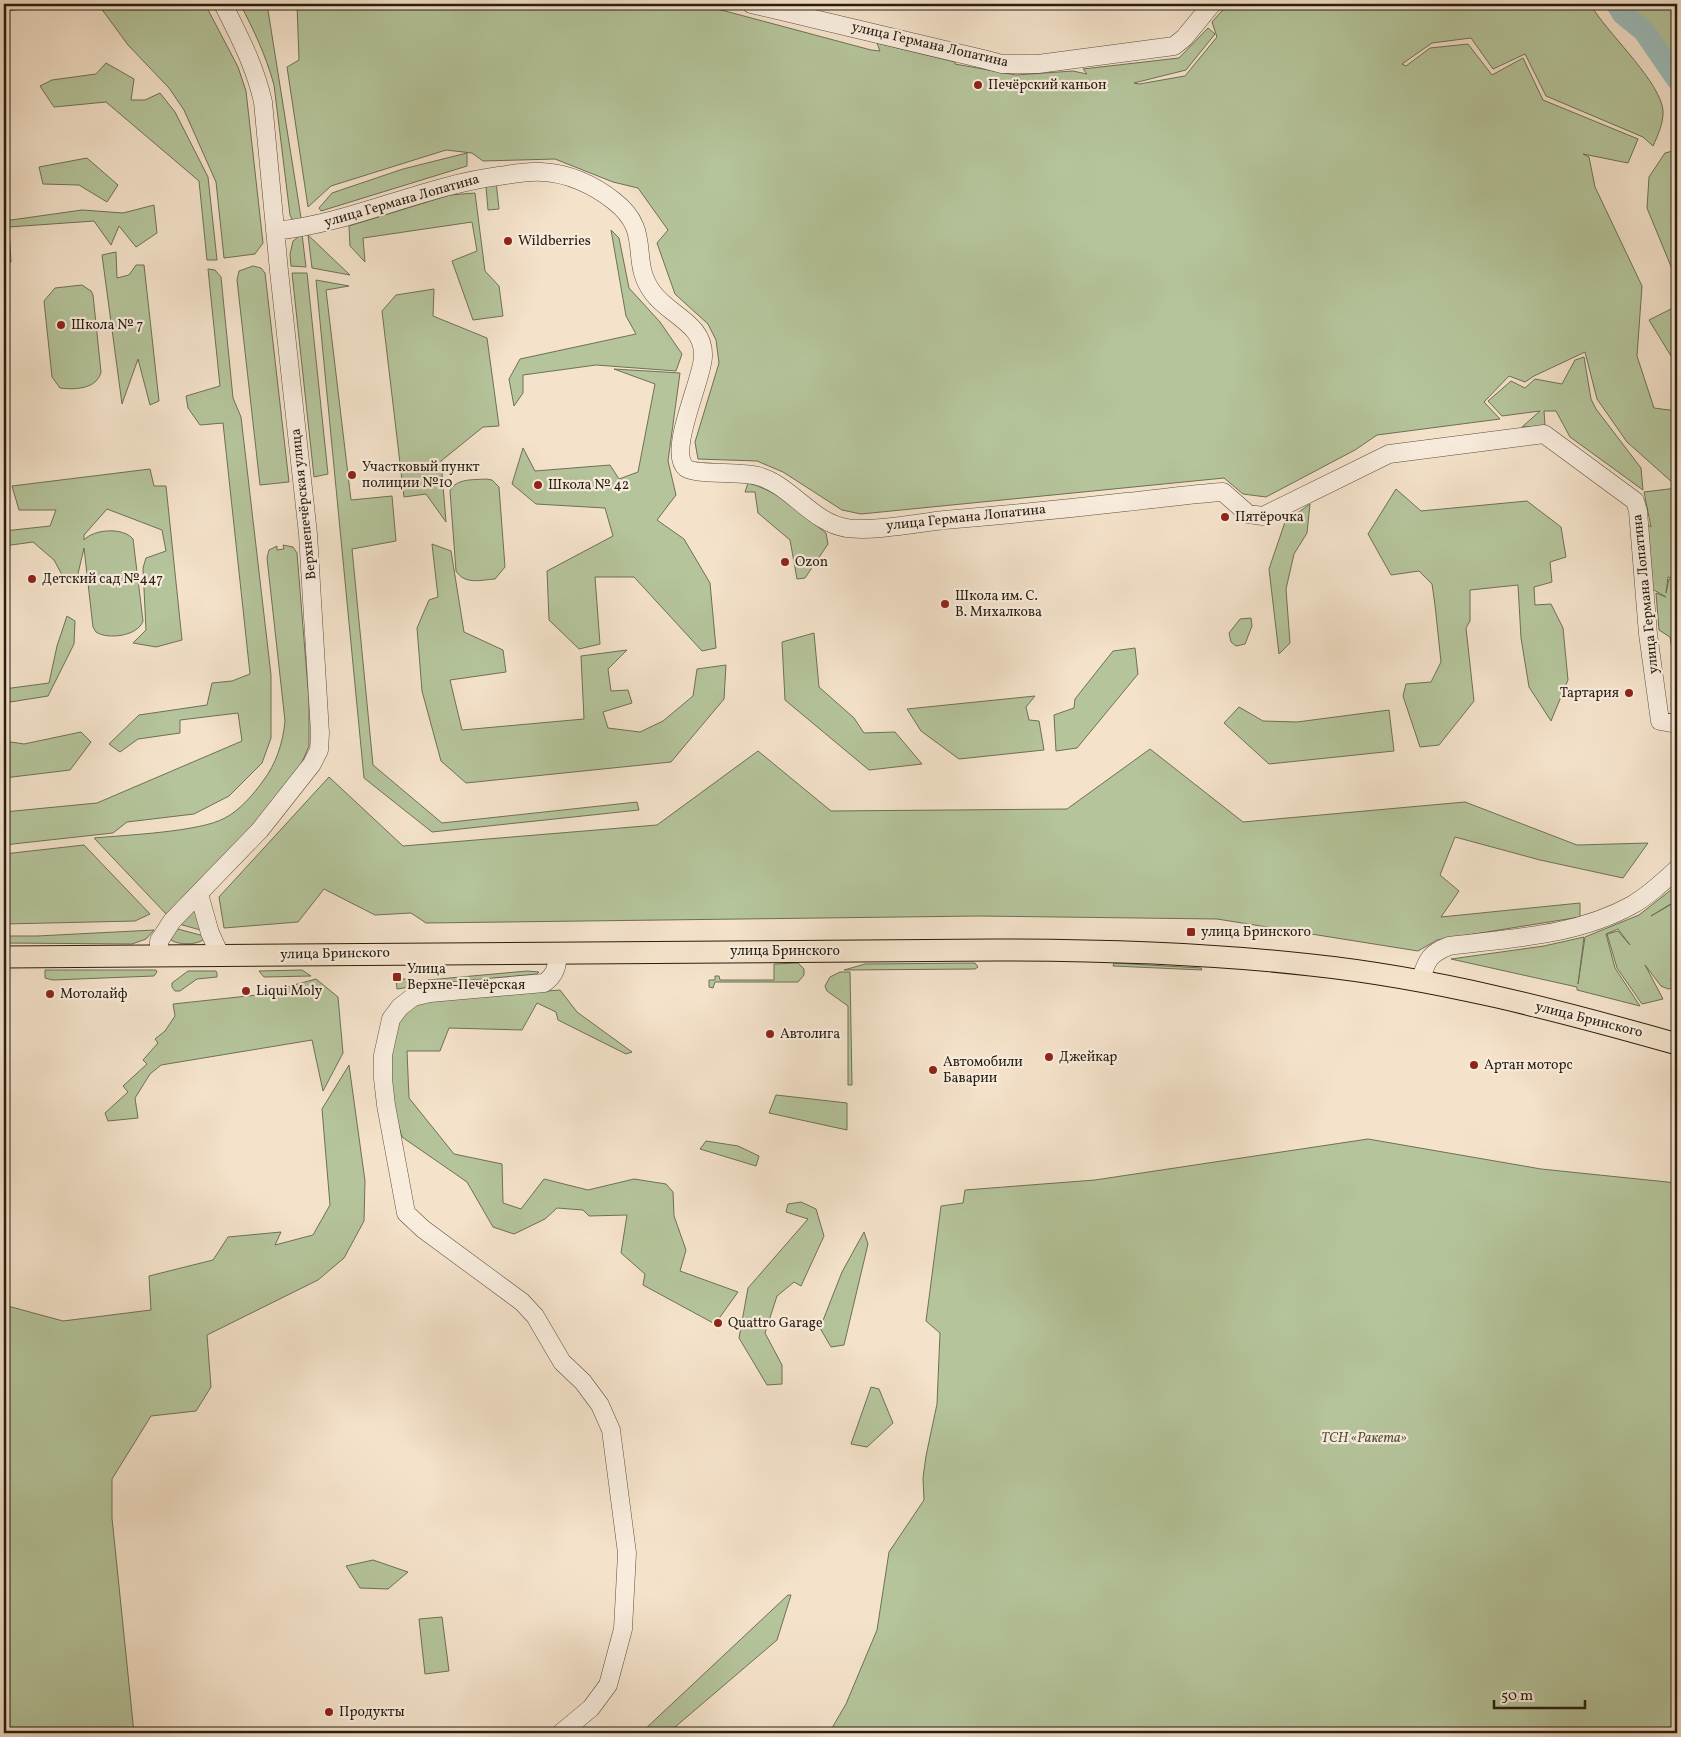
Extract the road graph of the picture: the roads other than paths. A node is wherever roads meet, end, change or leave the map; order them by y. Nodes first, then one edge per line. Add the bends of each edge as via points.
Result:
1 (223, 4) edge
2 (751, 4) edge
3 (1212, 4) edge
4 (275, 231) junction
5 (1677, 724) edge
6 (1677, 870) edge
7 (199, 894) junction
8 (558, 953) junction
9 (159, 956) junction
10 (220, 956) junction
11 (4, 957) edge
12 (1420, 981) junction
13 (1677, 1044) edge
14 (561, 1733) edge

1 - 4 street, Верхнепечёрская улица via 257,76 263,102
2 - 3 street, улица Германа Лопатина via 992,62 1021,65 1174,46
4 - 5 street, улица Германа Лопатина via 328,222 462,182 533,172 572,178 602,192 631,217 636,227 642,272 654,294 687,322 702,344 702,369 681,439 682,462 687,469 761,476 821,517 844,528 1223,492 1248,514 1263,516 1389,454 1544,434 1635,501 1660,721
4 - 7 street, Верхнепечёрская улица via 308,534 319,750 312,764 260,830
6 - 12 street via 1634,904 1586,925 1546,934 1448,946 1435,951
7 - 9 street, Верхнепечёрская улица via 159,941
7 - 10 street
8 - 10 main road, улица Бринского
8 - 12 main road, улица Бринского via 1104,950 1186,953 1303,964
8 - 14 street via 552,978 544,983 430,993 406,1002 391,1019 385,1040 383,1079 406,1213 522,1302 535,1316 562,1362 584,1382 611,1430 627,1553 623,1629 608,1685 591,1708
9 - 10 main road, улица Бринского
9 - 11 main road, улица Бринского
12 - 13 main road, улица Бринского via 1557,1011

